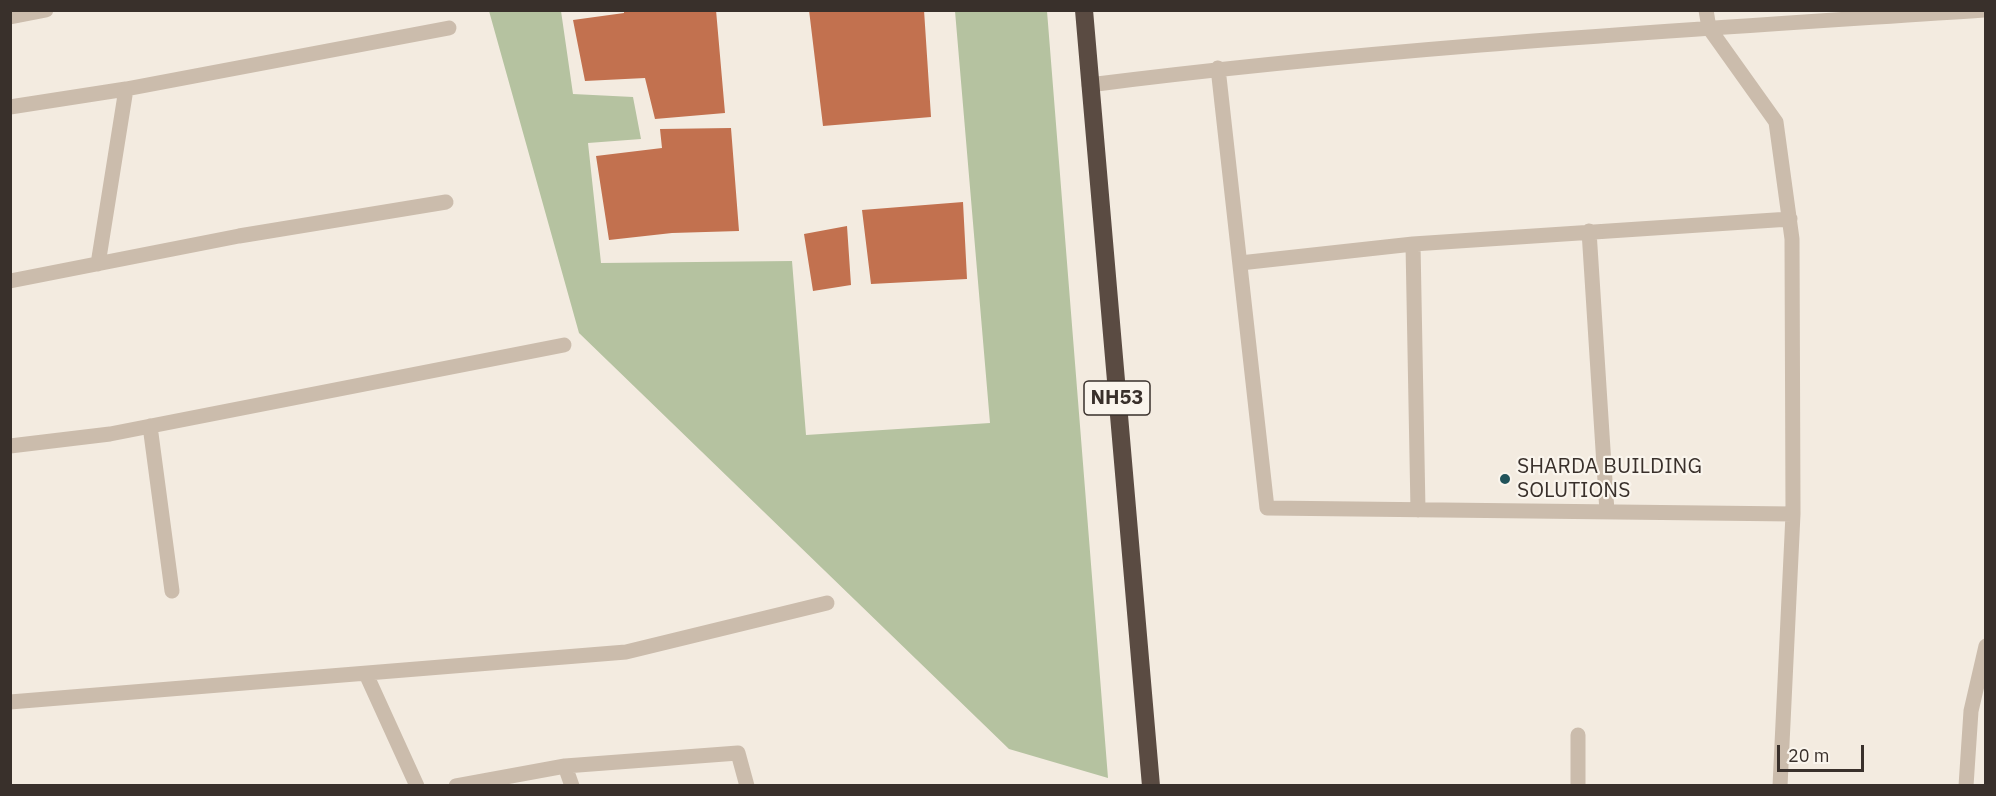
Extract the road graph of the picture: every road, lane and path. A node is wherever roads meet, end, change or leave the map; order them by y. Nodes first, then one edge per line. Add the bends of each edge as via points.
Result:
1 (46, 10) edge
2 (1084, 10) edge
3 (1706, 10) edge
4 (1984, 10) edge
5 (1851, 15) edge
6 (10, 17) edge
7 (449, 28) dead end
8 (1709, 28) junction
9 (1218, 68) junction
10 (1089, 85) junction
11 (126, 89) junction
12 (10, 107) edge
13 (446, 202) dead end
14 (1790, 219) junction
15 (1589, 231) junction
16 (1413, 244) junction
17 (1240, 263) junction
18 (98, 264) junction
19 (10, 281) edge
20 (564, 345) dead end
21 (150, 426) junction
22 (10, 446) edge
23 (1418, 510) junction
24 (1607, 512) junction
25 (1793, 514) junction
26 (172, 591) dead end
27 (827, 603) dead end
28 (1986, 646) edge
29 (366, 674) junction
30 (10, 702) edge
31 (1578, 735) dead end
32 (566, 766) junction
33 (417, 786) edge
34 (456, 786) edge
35 (572, 786) edge
36 (747, 786) edge
37 (1151, 786) edge
38 (1578, 786) edge
39 (1780, 786) edge
40 (1966, 786) edge

1 - 6 street
2 - 10 highway, NH53
3 - 8 street
4 - 5 street
5 - 8 street
7 - 11 street
8 - 9 street
8 - 14 street via 1776,122
9 - 10 street
9 - 17 street
10 - 37 highway, NH53
11 - 12 street
11 - 18 street
13 - 18 street
14 - 15 street
14 - 25 street
15 - 16 street
15 - 24 street
16 - 17 street
16 - 23 street
17 - 23 street via 1267,508
18 - 19 street
20 - 21 street
21 - 22 street
21 - 26 street
23 - 24 street
24 - 25 street
25 - 39 street
27 - 29 street via 626,652
28 - 40 street via 1971,711
29 - 30 street
29 - 33 street
31 - 38 street
32 - 34 street
32 - 35 street
32 - 36 street via 738,753

